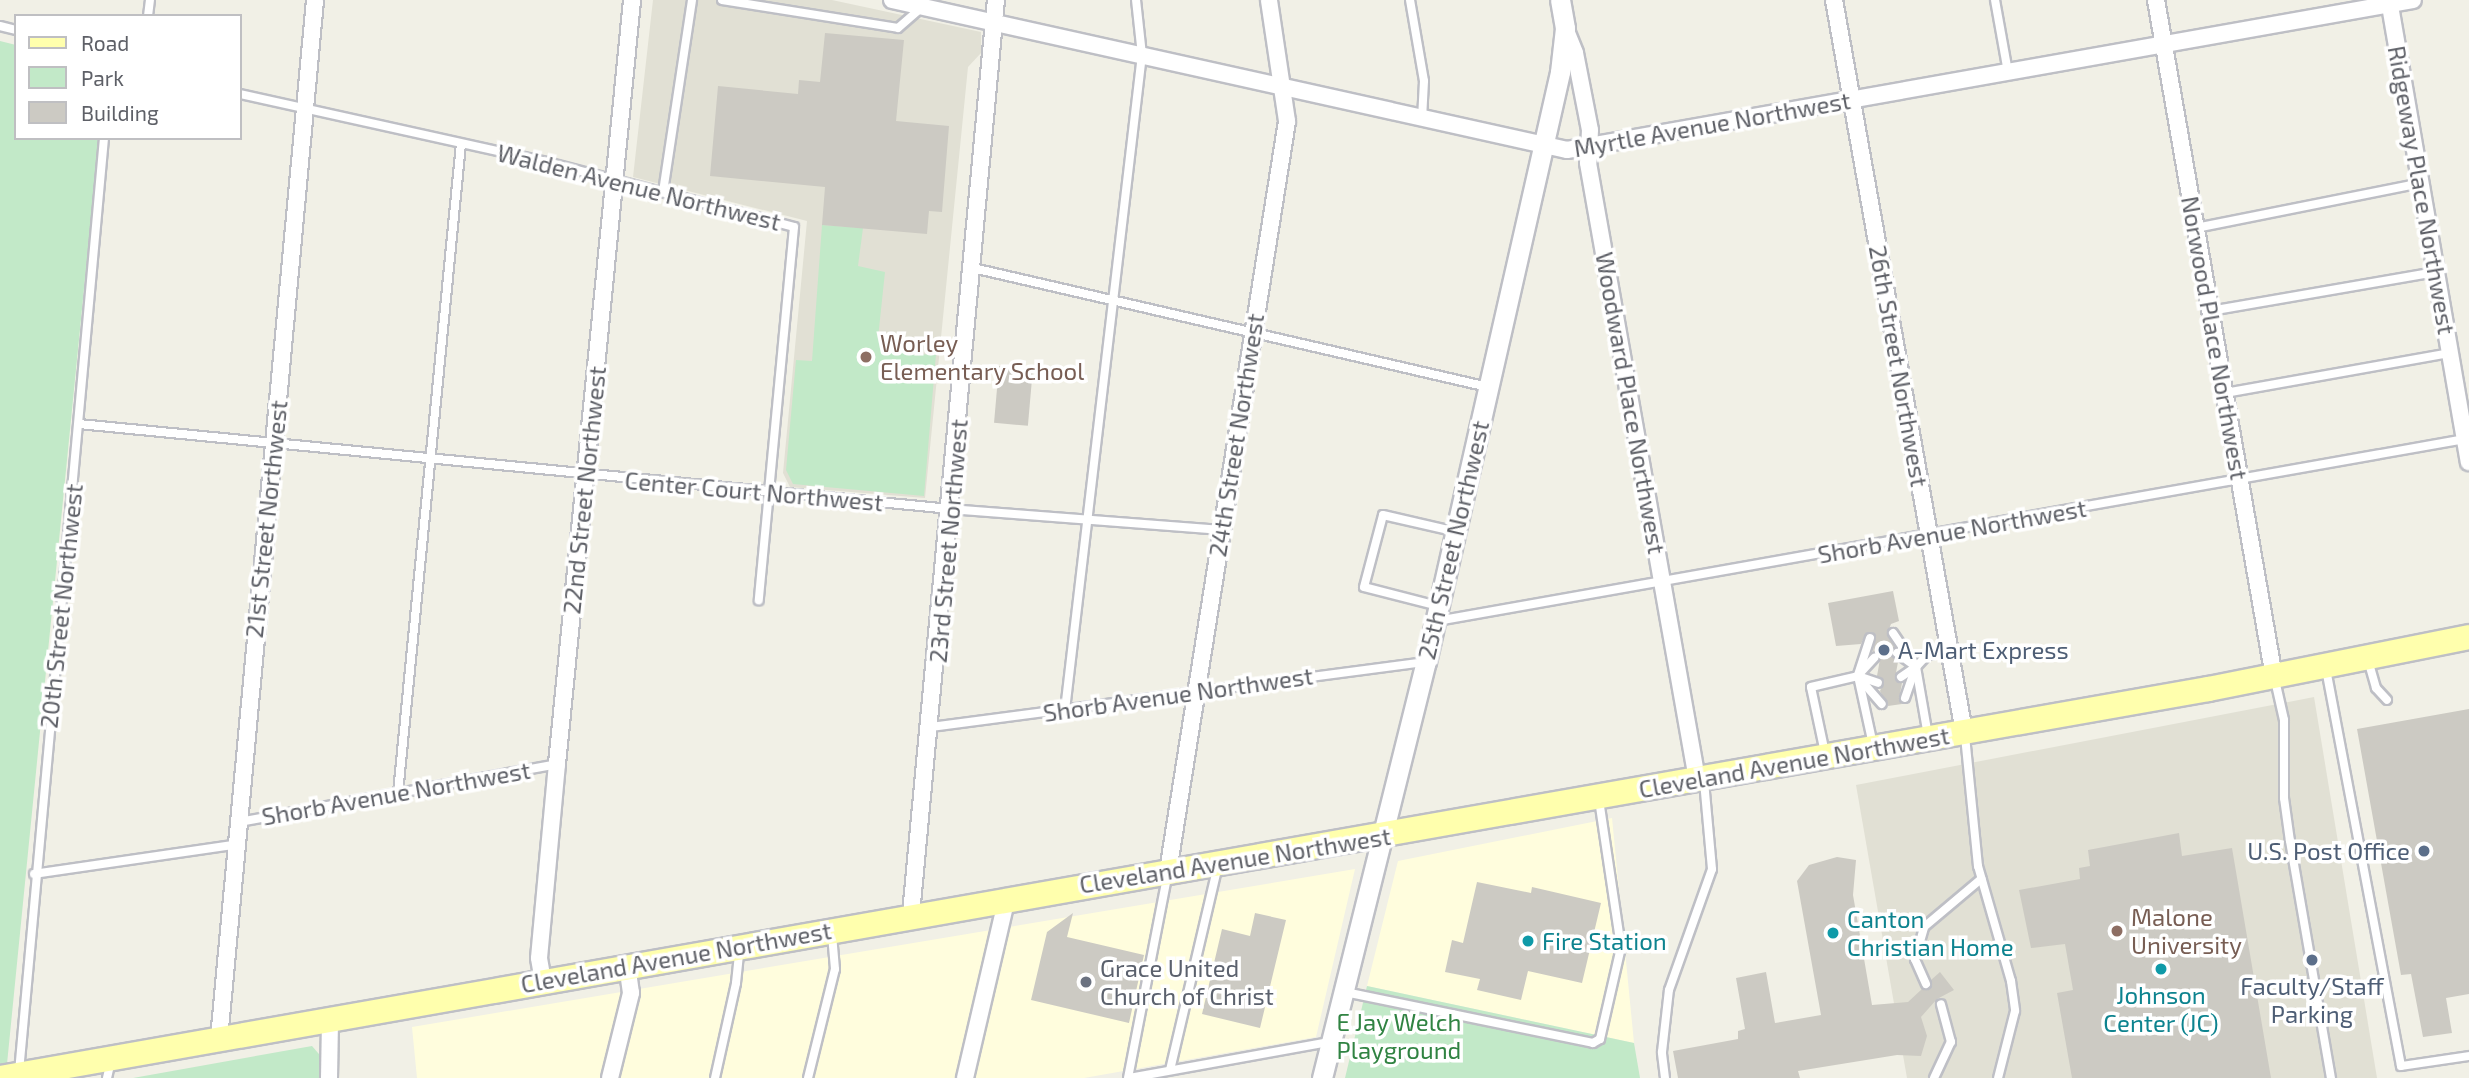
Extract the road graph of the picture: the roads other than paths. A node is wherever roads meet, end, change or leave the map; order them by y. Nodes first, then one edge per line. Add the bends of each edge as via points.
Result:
1 (315, 0) edge
2 (632, 0) edge
3 (692, 0) edge
4 (722, 0) edge
5 (892, 0) edge
6 (996, 0) edge
7 (1136, 0) edge
8 (1269, 0) edge
9 (1410, 0) edge
10 (1560, 0) edge
11 (1834, 0) edge
12 (1995, 0) edge
13 (2156, 0) edge
14 (2413, 0) edge
15 (2389, 2) edge
16 (923, 6) junction
17 (997, 21) junction
18 (1565, 28) junction
19 (2164, 44) junction
20 (1142, 55) junction
21 (2008, 72) junction
22 (1286, 90) junction
23 (242, 95) edge
24 (1852, 100) junction
25 (304, 111) junction
26 (1422, 120) junction
27 (104, 140) edge
28 (461, 144) junction
29 (1543, 146) junction
30 (1589, 146) junction
31 (614, 180) junction
32 (2421, 183) junction
33 (663, 192) junction
34 (2196, 228) junction
35 (973, 268) junction
36 (2436, 272) junction
37 (1115, 300) junction
38 (2210, 311) junction
39 (1252, 333) junction
40 (2450, 353) junction
41 (1488, 387) junction
42 (2225, 393) junction
43 (79, 424) junction
44 (2467, 439) edge
45 (274, 445) junction
46 (430, 460) junction
47 (2469, 462) edge
48 (585, 475) junction
49 (2240, 478) junction
50 (770, 492) junction
51 (950, 509) junction
52 (1087, 520) junction
53 (1221, 530) junction
54 (1453, 531) junction
55 (1929, 533) junction
56 (1662, 581) junction
57 (760, 600) dead end
58 (1436, 614) junction
59 (1893, 633) dead end
60 (1870, 638) dead end
61 (2469, 638) edge
62 (1950, 651) junction
63 (1896, 653) dead end
64 (1874, 658) dead end
65 (2368, 660) junction
66 (1426, 662) junction
67 (1916, 667) junction
68 (2326, 667) junction
69 (1858, 676) junction
70 (1901, 677) dead end
71 (2274, 677) junction
72 (1878, 683) dead end
73 (1196, 692) junction
74 (1905, 698) dead end
75 (2387, 700) dead end
76 (1882, 704) dead end
77 (1065, 710) junction
78 (931, 727) junction
79 (1964, 732) junction
80 (1929, 738) junction
81 (1873, 748) junction
82 (1826, 757) junction
83 (557, 764) junction
84 (1701, 779) junction
85 (398, 793) junction
86 (1598, 797) junction
87 (236, 823) junction
88 (1384, 836) junction
89 (234, 845) junction
90 (1219, 862) junction
91 (1168, 871) junction
92 (34, 874) junction
93 (1981, 879) junction
94 (1007, 898) junction
95 (911, 914) junction
96 (832, 929) junction
97 (739, 946) junction
98 (627, 966) junction
99 (542, 981) junction
100 (1926, 984) dead end
101 (1342, 992) junction
102 (1941, 1004) dead end
103 (330, 1019) junction
104 (219, 1039) junction
105 (1330, 1042) junction
106 (2469, 1056) edge
107 (2401, 1066) junction
108 (109, 1068) edge
109 (1170, 1070) junction
110 (10, 1076) edge
111 (1147, 1076) edge
112 (329, 1078) edge
113 (610, 1078) edge
114 (715, 1078) edge
115 (807, 1078) edge
116 (965, 1078) edge
117 (1129, 1078) edge
118 (1322, 1078) edge
119 (1665, 1078) edge
120 (1934, 1078) edge
121 (1998, 1078) edge
122 (2331, 1078) edge
123 (2404, 1078) edge

1 - 25 street, 21st Street Northwest
2 - 31 street, 22nd Street Northwest
3 - 33 lane
4 - 16 lane via 898,28
5 - 16 street, Myrtle Avenue Northwest
6 - 17 street, 23rd Street Northwest
7 - 20 lane
8 - 22 street, 24th Street Northwest
9 - 26 lane via 1424,81
10 - 18 street, 25th Street Northwest
11 - 24 street, 26th Street Northwest
12 - 21 lane
13 - 19 street, Norwood Place Northwest
14 - 15 street, Myrtle Avenue Northwest
15 - 19 street, Myrtle Avenue Northwest
15 - 32 street, Ridgeway Place Northwest
16 - 17 street, Myrtle Avenue Northwest
17 - 20 street, Myrtle Avenue Northwest
17 - 35 street, 23rd Street Northwest
18 - 29 street, 25th Street Northwest
18 - 30 street, Woodward Place Northwest via 1575,53
19 - 21 street, Myrtle Avenue Northwest
19 - 34 street, Norwood Place Northwest
20 - 22 street, Myrtle Avenue Northwest
20 - 37 lane
21 - 24 street, Myrtle Avenue Northwest
22 - 26 street, Myrtle Avenue Northwest
22 - 39 street, 24th Street Northwest via 1287,121
23 - 25 lane, Walden Avenue Northwest
24 - 30 street, Myrtle Avenue Northwest
24 - 55 street, 26th Street Northwest
25 - 28 lane, Walden Avenue Northwest
25 - 45 street, 21st Street Northwest
26 - 29 street, Myrtle Avenue Northwest
27 - 43 lane, 20th Street Northwest
28 - 31 lane, Walden Avenue Northwest
28 - 46 lane
29 - 30 street, Myrtle Avenue Northwest via 1567,150
29 - 41 street, 25th Street Northwest
30 - 56 street, Woodward Place Northwest via 1588,163
31 - 33 lane, Walden Avenue Northwest
31 - 48 street, 22nd Street Northwest
32 - 34 lane
32 - 36 street, Ridgeway Place Northwest
33 - 50 lane, Walden Avenue Northwest via 794,227
34 - 38 street, Norwood Place Northwest
35 - 37 lane
35 - 51 street, 23rd Street Northwest
36 - 38 lane
36 - 40 street, Ridgeway Place Northwest
37 - 39 lane
37 - 52 lane
38 - 42 street, Norwood Place Northwest
39 - 41 lane
39 - 53 street, 24th Street Northwest
40 - 42 lane
40 - 44 street, Ridgeway Place Northwest
41 - 54 street, 25th Street Northwest
42 - 49 street, Norwood Place Northwest
43 - 45 lane, Center Court Northwest
43 - 92 lane, 20th Street Northwest
44 - 47 street, Ridgeway Place Northwest
44 - 49 lane, Shorb Avenue Northwest
45 - 46 lane, Center Court Northwest
45 - 87 street, 21st Street Northwest
46 - 48 lane, Center Court Northwest
46 - 85 lane
48 - 50 lane, Center Court Northwest
48 - 83 street, 22nd Street Northwest
49 - 55 lane, Shorb Avenue Northwest
49 - 71 street, Norwood Place Northwest
50 - 51 lane, Center Court Northwest
50 - 57 lane, Walden Avenue Northwest
51 - 52 lane, Center Court Northwest
51 - 78 street, 23rd Street Northwest
52 - 53 lane, Center Court Northwest
52 - 77 lane
53 - 73 street, 24th Street Northwest
54 - 58 street, 25th Street Northwest
54 - 58 lane via 1383,515 1364,587
55 - 56 lane, Shorb Avenue Northwest
55 - 62 street, 26th Street Northwest
56 - 58 lane, Shorb Avenue Northwest
56 - 84 street, Woodward Place Northwest
58 - 66 street, 25th Street Northwest
59 - 67 lane
60 - 69 lane
61 - 65 main road, Cleveland Avenue Northwest
62 - 67 lane via 1927,655
62 - 79 street, 26th Street Northwest
63 - 67 lane
64 - 69 lane
65 - 68 main road, Cleveland Avenue Northwest
65 - 75 lane via 2376,688
66 - 73 lane, Shorb Avenue Northwest
66 - 88 street, 25th Street Northwest
67 - 70 lane
67 - 74 lane
67 - 80 lane
68 - 71 main road, Cleveland Avenue Northwest
68 - 107 lane
69 - 72 lane
69 - 76 lane
69 - 81 lane
69 - 82 lane via 1811,687
71 - 79 main road, Cleveland Avenue Northwest
71 - 122 lane via 2284,720 2284,798 2290,841
73 - 77 lane, Shorb Avenue Northwest
73 - 91 street, 24th Street Northwest
77 - 78 lane, Shorb Avenue Northwest
78 - 95 street, 23rd Street Northwest
79 - 80 main road, Cleveland Avenue Northwest
79 - 93 lane
80 - 81 main road, Cleveland Avenue Northwest
81 - 82 main road, Cleveland Avenue Northwest
82 - 84 main road, Cleveland Avenue Northwest
83 - 85 lane, Shorb Avenue Northwest
83 - 99 street, 22nd Street Northwest via 539,958
84 - 86 main road, Cleveland Avenue Northwest
84 - 119 lane via 1712,869 1669,990 1662,1040
85 - 87 lane, Shorb Avenue Northwest
86 - 88 main road, Cleveland Avenue Northwest
86 - 101 lane via 1621,947 1600,1039 1593,1043
87 - 89 street, 21st Street Northwest
88 - 90 main road, Cleveland Avenue Northwest
88 - 101 street, 25th Street Northwest
89 - 92 lane, Shorb Avenue Northwest
89 - 104 street, 21st Street Northwest
90 - 91 main road, Cleveland Avenue Northwest
90 - 109 lane
91 - 94 main road, Cleveland Avenue Northwest
91 - 117 lane
92 - 110 lane, 20th Street Northwest
93 - 100 lane via 1924,927 1915,959
93 - 121 lane via 2011,981 2015,1012
94 - 95 main road, Cleveland Avenue Northwest
94 - 116 street
95 - 96 main road, Cleveland Avenue Northwest
96 - 97 main road, Cleveland Avenue Northwest
96 - 115 lane via 835,969
97 - 98 main road, Cleveland Avenue Northwest
97 - 114 lane via 736,983
98 - 99 main road, Cleveland Avenue Northwest
98 - 113 street via 631,993
99 - 103 main road, Cleveland Avenue Northwest
101 - 105 street, 25th Street Northwest
102 - 120 lane via 1951,1042
103 - 104 main road, Cleveland Avenue Northwest
103 - 112 street
104 - 108 main road, Cleveland Avenue Northwest
105 - 109 lane
105 - 118 street, 25th Street Northwest
106 - 107 lane
107 - 123 lane
108 - 110 main road, Cleveland Avenue Northwest
109 - 111 lane
111 - 117 lane

